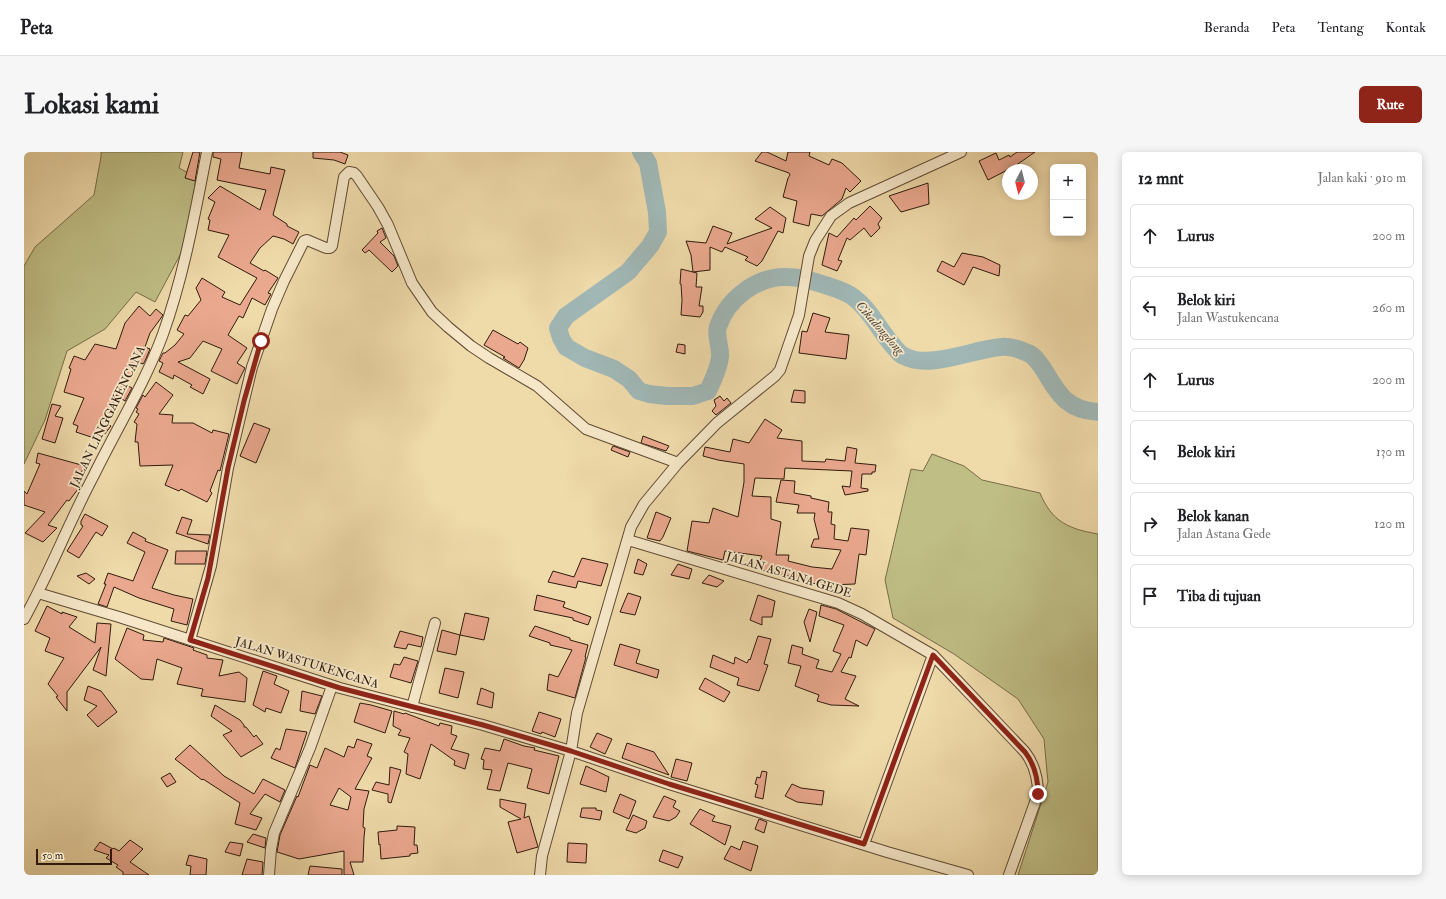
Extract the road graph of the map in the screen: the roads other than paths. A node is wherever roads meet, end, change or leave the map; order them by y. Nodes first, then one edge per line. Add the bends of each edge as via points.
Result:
1 (207, 152) edge
2 (961, 152) edge
3 (678, 463) junction
4 (628, 540) junction
5 (38, 594) junction
6 (24, 619) edge
7 (435, 623) dead end
8 (190, 640) junction
9 (933, 655) junction
10 (332, 686) junction
11 (412, 707) junction
12 (571, 751) junction
13 (864, 844) junction
14 (269, 875) edge
15 (540, 875) edge
16 (968, 875) edge
17 (1009, 875) edge

1 - 5 street, JALAN LINGGAKENCANA via 174,298 162,334 147,372 93,476
2 - 3 street via 879,188 840,208 831,216 814,241 809,256 796,326 780,370 717,423
3 - 4 street via 640,511 631,527
3 - 8 street via 586,429 537,386 489,358 448,327 432,312 412,283 378,207 354,173 349,172 344,177 332,246 326,248 304,241 284,281 261,341 228,468 208,578
4 - 9 street, JALAN ASTANA GEDE via 838,603
4 - 12 street via 577,713
5 - 6 street, JALAN LINGGAKENCANA
5 - 8 street, JALAN WASTUKENCANA
7 - 11 street
8 - 10 street, JALAN WASTUKENCANA
9 - 13 street
9 - 17 street, JALAN ASTANA GEDE via 1025,752 1035,770 1038,794
10 - 11 street, JALAN WASTUKENCANA
10 - 14 street via 310,748 274,833
11 - 12 street, JALAN WASTUKENCANA
12 - 13 street, JALAN WASTUKENCANA
12 - 15 street via 542,856
13 - 16 street, JALAN WASTUKENCANA

